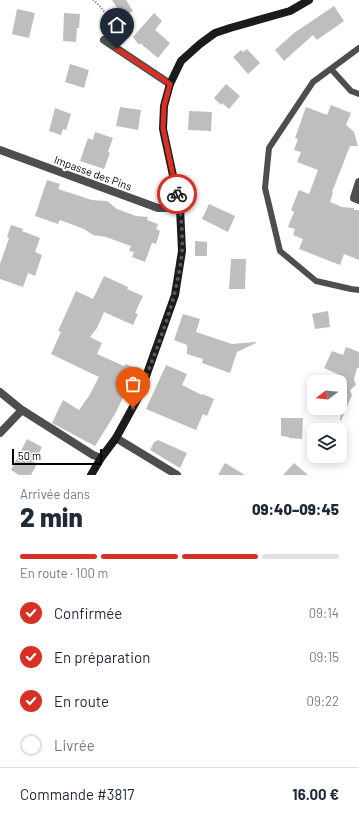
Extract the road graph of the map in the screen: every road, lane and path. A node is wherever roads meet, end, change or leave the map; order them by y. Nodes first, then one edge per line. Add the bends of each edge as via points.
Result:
1 (93, 0) edge
2 (309, 0) edge
3 (104, 40) dead end
4 (359, 48) edge
5 (117, 49) junction
6 (331, 69) junction
7 (170, 84) junction
8 (359, 94) edge
9 (0, 150) edge
10 (359, 182) edge
11 (359, 200) edge
12 (180, 208) junction
13 (359, 290) edge
14 (0, 392) edge
15 (22, 410) junction
16 (0, 433) edge
17 (116, 438) junction
18 (101, 458) junction
19 (91, 475) edge
20 (177, 475) edge

1 - 5 path via 116,30
2 - 7 street via 290,11 215,33 181,61
3 - 5 street
4 - 6 lane
5 - 7 street
6 - 8 lane via 351,91
6 - 13 lane via 313,82 269,148 265,188 280,251 316,281
7 - 12 street via 164,106 163,128
9 - 12 street, Impasse des Pins via 158,208
10 - 11 street via 354,198
12 - 17 street via 182,251 174,295 139,396
14 - 15 street
15 - 16 street
15 - 18 street
17 - 18 street
17 - 20 street
18 - 19 street

